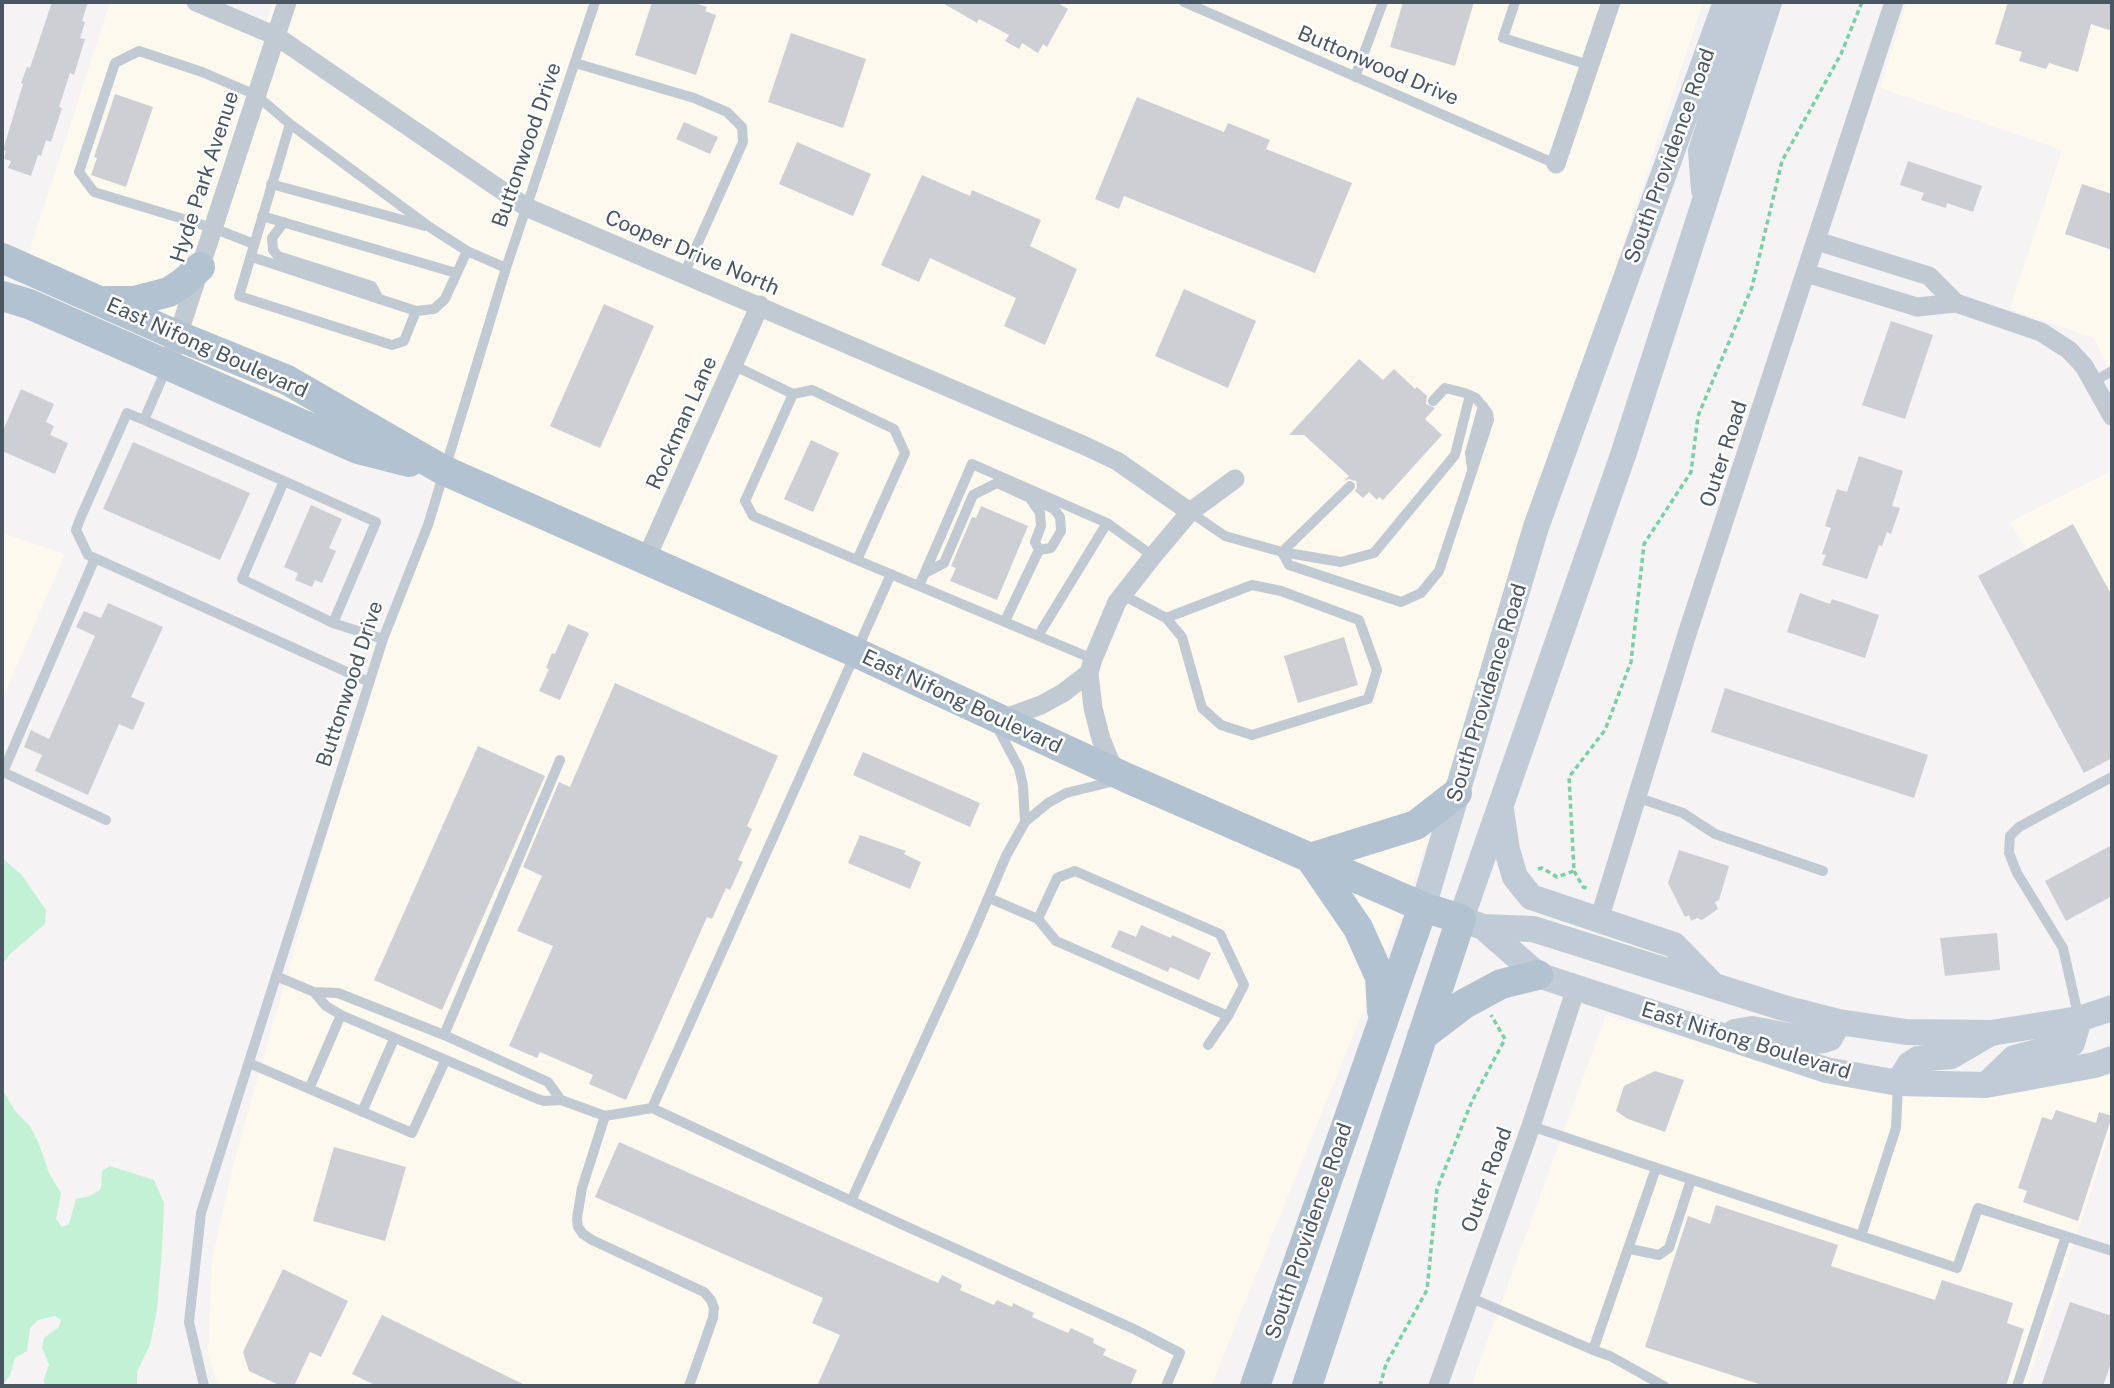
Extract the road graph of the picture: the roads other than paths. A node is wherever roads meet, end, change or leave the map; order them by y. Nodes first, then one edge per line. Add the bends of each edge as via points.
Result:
1 (196, 2) edge
2 (287, 2) edge
3 (595, 2) edge
4 (1184, 2) edge
5 (1383, 2) edge
6 (1514, 2) edge
7 (1611, 2) edge
8 (1726, 2) edge
9 (1749, 2) edge
10 (1769, 2) edge
11 (1894, 2) edge
12 (276, 36) junction
13 (575, 63) junction
14 (1589, 65) junction
15 (1355, 77) junction
16 (256, 95) junction
17 (290, 124) junction
18 (1556, 164) joint
19 (271, 184) junction
20 (1705, 202) junction
21 (526, 207) junction
22 (262, 216) junction
23 (284, 222) junction
24 (213, 228) junction
25 (431, 228) junction
26 (1817, 241) junction
27 (254, 244) junction
28 (467, 251) junction
29 (251, 257) junction
30 (2, 258) edge
31 (200, 267) junction
32 (506, 268) junction
33 (456, 273) junction
34 (1806, 273) junction
35 (684, 274) junction
36 (2, 296) edge
37 (379, 299) junction
38 (102, 302) junction
39 (1956, 303) junction
40 (760, 305) junction
41 (416, 312) junction
42 (176, 335) junction
43 (733, 365) junction
44 (168, 366) junction
45 (2112, 371) edge
46 (2093, 382) junction
47 (793, 394) junction
48 (1470, 395) junction
49 (1433, 401) dead end
50 (2112, 416) edge
51 (144, 420) junction
52 (443, 470) junction
53 (1236, 479) dead end
54 (284, 481) junction
55 (1350, 486) dead end
56 (1028, 496) junction
57 (1190, 512) junction
58 (1107, 523) junction
59 (1039, 550) junction
60 (1282, 552) junction
61 (1153, 556) junction
62 (95, 558) junction
63 (646, 559) junction
64 (857, 559) junction
65 (891, 574) junction
66 (925, 574) junction
67 (919, 586) junction
68 (1123, 595) junction
69 (1166, 618) junction
70 (1005, 621) junction
71 (334, 623) junction
72 (1038, 636) junction
73 (383, 639) junction
74 (857, 653) junction
75 (1091, 666) junction
76 (369, 682) junction
77 (995, 717) junction
78 (560, 760) dead end
79 (1121, 776) junction
80 (2112, 777) edge
81 (1457, 793) junction
82 (1636, 797) junction
83 (1500, 807) junction
84 (106, 820) dead end
85 (1025, 822) junction
86 (1310, 858) junction
87 (1823, 870) dead end
88 (989, 898) junction
89 (1423, 907) junction
90 (1038, 919) junction
91 (1599, 920) junction
92 (1472, 923) junction
93 (1538, 975) junction
94 (276, 976) junction
95 (1576, 988) junction
96 (1717, 989) junction
97 (314, 992) junction
98 (2112, 1008) edge
99 (341, 1015) junction
100 (1228, 1016) junction
101 (2079, 1019) junction
102 (1383, 1020) junction
103 (1839, 1022) junction
104 (1991, 1033) junction
105 (444, 1035) junction
106 (1717, 1035) junction
107 (1422, 1036) junction
108 (394, 1039) junction
109 (1208, 1045) dead end
110 (2112, 1059) edge
111 (444, 1061) junction
112 (249, 1063) junction
113 (1898, 1083) junction
114 (1986, 1085) junction
115 (309, 1089) junction
116 (561, 1100) junction
117 (652, 1108) junction
118 (362, 1112) junction
119 (605, 1116) junction
120 (1531, 1126) junction
121 (1656, 1168) junction
122 (1691, 1180) junction
123 (851, 1201) junction
124 (1861, 1236) junction
125 (2066, 1236) junction
126 (1630, 1249) junction
127 (2112, 1251) edge
128 (1469, 1296) junction
129 (1594, 1350) junction
130 (204, 1386) edge
131 (689, 1386) edge
132 (1166, 1386) edge
133 (1255, 1386) edge
134 (1307, 1386) edge
135 (1438, 1386) edge
136 (1664, 1386) edge
137 (2017, 1386) edge

1 - 12 street, Cooper Drive North
2 - 12 street, Hyde Park Avenue
3 - 13 lane, Buttonwood Drive
4 - 15 lane, Buttonwood Drive
5 - 15 lane
6 - 14 lane via 1503,38
7 - 14 street
8 - 81 main road, South Providence Road via 1536,527
9 - 20 main road via 1701,151
10 - 20 main road, South Providence Road
11 - 26 street, Outer Road
12 - 16 street, Hyde Park Avenue
12 - 21 street, Cooper Drive North
13 - 21 lane, Buttonwood Drive
13 - 35 lane via 695,98 727,112 741,127 743,142
14 - 18 street
15 - 18 lane, Buttonwood Drive
16 - 17 lane
16 - 24 street, Hyde Park Avenue
16 - 24 lane via 139,51 116,63 79,172 94,192
17 - 19 lane
17 - 25 lane
19 - 22 lane
19 - 25 lane
20 - 83 main road, South Providence Road via 1623,455
21 - 32 lane, Buttonwood Drive
21 - 35 street, Cooper Drive North
22 - 23 lane
22 - 27 lane
23 - 33 lane
23 - 37 lane via 272,239 278,256 372,286
24 - 27 lane
24 - 31 street, Hyde Park Avenue
25 - 28 lane
26 - 34 street, Outer Road
26 - 39 street via 1929,276
27 - 29 lane
28 - 32 lane
28 - 33 lane
29 - 37 lane
29 - 41 lane via 239,296 392,345 404,341
30 - 38 main road, East Nifong Boulevard
31 - 38 main road via 162,295
31 - 42 street, Hyde Park Avenue
32 - 52 lane, Buttonwood Drive
33 - 41 lane via 445,299 434,309
34 - 39 street via 1917,307
34 - 82 street, Outer Road
35 - 40 street, Cooper Drive North
36 - 44 main road, East Nifong Boulevard
37 - 41 lane
38 - 42 main road, East Nifong Boulevard
39 - 46 street via 2041,332 2069,350
40 - 43 street, Rockman Lane
40 - 57 street, Cooper Drive North via 1106,456
42 - 44 street, Hyde Park Avenue
42 - 52 main road, East Nifong Boulevard via 287,380
43 - 47 lane
43 - 63 street, Rockman Lane
44 - 51 lane
44 - 52 main road, East Nifong Boulevard via 358,449
45 - 46 lane
46 - 50 street
47 - 64 lane via 745,501 753,516
47 - 64 lane via 812,390 894,429 905,453
48 - 49 lane via 1445,388
48 - 60 lane via 1455,455 1374,553 1341,562
48 - 60 lane via 1483,406 1489,420 1439,571 1421,593 1401,602 1289,565
51 - 54 lane
51 - 62 lane via 127,414 76,530 88,555
52 - 63 main road, East Nifong Boulevard
52 - 73 lane, Buttonwood Drive via 428,525
53 - 57 street
54 - 71 lane via 242,579
54 - 71 lane via 376,522
55 - 60 lane
56 - 59 lane via 1040,513 1035,542
56 - 59 lane via 1054,509 1059,517 1061,531 1051,548
56 - 66 lane via 997,483 973,495 944,563
57 - 60 lane via 1225,536
57 - 61 street
58 - 61 lane
58 - 66 lane via 972,464
58 - 72 lane
59 - 70 lane
61 - 68 street
62 - 76 lane
62 - 84 lane via 3,772
63 - 74 main road, East Nifong Boulevard
64 - 65 lane
65 - 67 lane
65 - 74 lane
66 - 67 lane
67 - 70 lane
68 - 69 lane
68 - 75 street
69 - 69 lane via 1182,636 1202,708 1221,725 1252,735 1368,699 1377,670 1359,620 1252,585
70 - 72 lane
71 - 73 lane
72 - 75 lane
73 - 76 lane, Buttonwood Drive
74 - 77 main road, East Nifong Boulevard
74 - 117 lane
75 - 77 street via 1063,693 1041,705
75 - 79 street via 1093,708 1101,738
76 - 94 lane, Buttonwood Drive
77 - 79 main road, East Nifong Boulevard
77 - 85 lane via 1018,768
78 - 105 lane
79 - 85 lane via 1066,793
79 - 86 main road, East Nifong Boulevard
80 - 101 lane via 2010,836 2009,853 2017,873 2063,948
81 - 86 main road via 1416,825
81 - 89 main road, South Providence Road
82 - 87 lane via 1683,813 1715,834
82 - 91 street, Outer Road
83 - 91 main road via 1515,877 1531,897
83 - 92 main road, South Providence Road
85 - 88 lane
86 - 89 main road, East Nifong Boulevard
86 - 102 main road via 1358,928 1380,977
88 - 90 lane
88 - 123 lane
89 - 92 main road, East Nifong Boulevard
89 - 102 main road, South Providence Road
90 - 100 lane via 1056,940
90 - 100 lane via 1057,878 1075,871 1220,934 1244,985
91 - 96 main road via 1674,945
92 - 93 main road, East Nifong Boulevard
92 - 96 main road, East Nifong Boulevard via 1533,929
92 - 107 main road, South Providence Road
93 - 95 main road, East Nifong Boulevard
93 - 107 main road via 1501,984 1464,1004
94 - 97 lane
94 - 112 lane, Buttonwood Drive
95 - 106 main road, East Nifong Boulevard
95 - 120 street, Outer Road
96 - 103 main road, East Nifong Boulevard
97 - 99 lane
97 - 105 lane via 338,993
98 - 101 main road, East Nifong Boulevard
99 - 108 lane
99 - 115 lane
100 - 109 lane
101 - 104 main road, East Nifong Boulevard
101 - 114 main road via 2072,1043 2014,1058
102 - 133 main road, South Providence Road
103 - 104 main road, East Nifong Boulevard via 1906,1032
103 - 106 main road via 1824,1040 1752,1029
104 - 113 main road via 1951,1056 1917,1059
105 - 116 lane via 548,1082
106 - 113 main road, East Nifong Boulevard via 1826,1070
107 - 134 main road, South Providence Road
108 - 111 lane
108 - 118 lane
110 - 114 main road, East Nifong Boulevard
111 - 116 lane via 535,1098
111 - 118 lane via 412,1133
112 - 115 lane
112 - 130 lane, Buttonwood Drive via 201,1213 190,1322
113 - 114 main road, East Nifong Boulevard
113 - 124 lane via 1896,1128
115 - 118 lane
116 - 119 lane
117 - 119 lane
117 - 123 lane
119 - 131 lane via 582,1188 578,1227 592,1240 704,1292 711,1300 713,1318
120 - 121 lane
120 - 128 street, Outer Road
121 - 122 lane
121 - 126 lane
122 - 124 lane
122 - 126 lane via 1669,1248 1659,1255
123 - 132 lane via 1180,1353
124 - 125 lane via 1957,1268 1978,1208
125 - 127 lane
125 - 137 lane
126 - 129 lane
128 - 129 lane
128 - 135 street, Outer Road
129 - 136 lane

